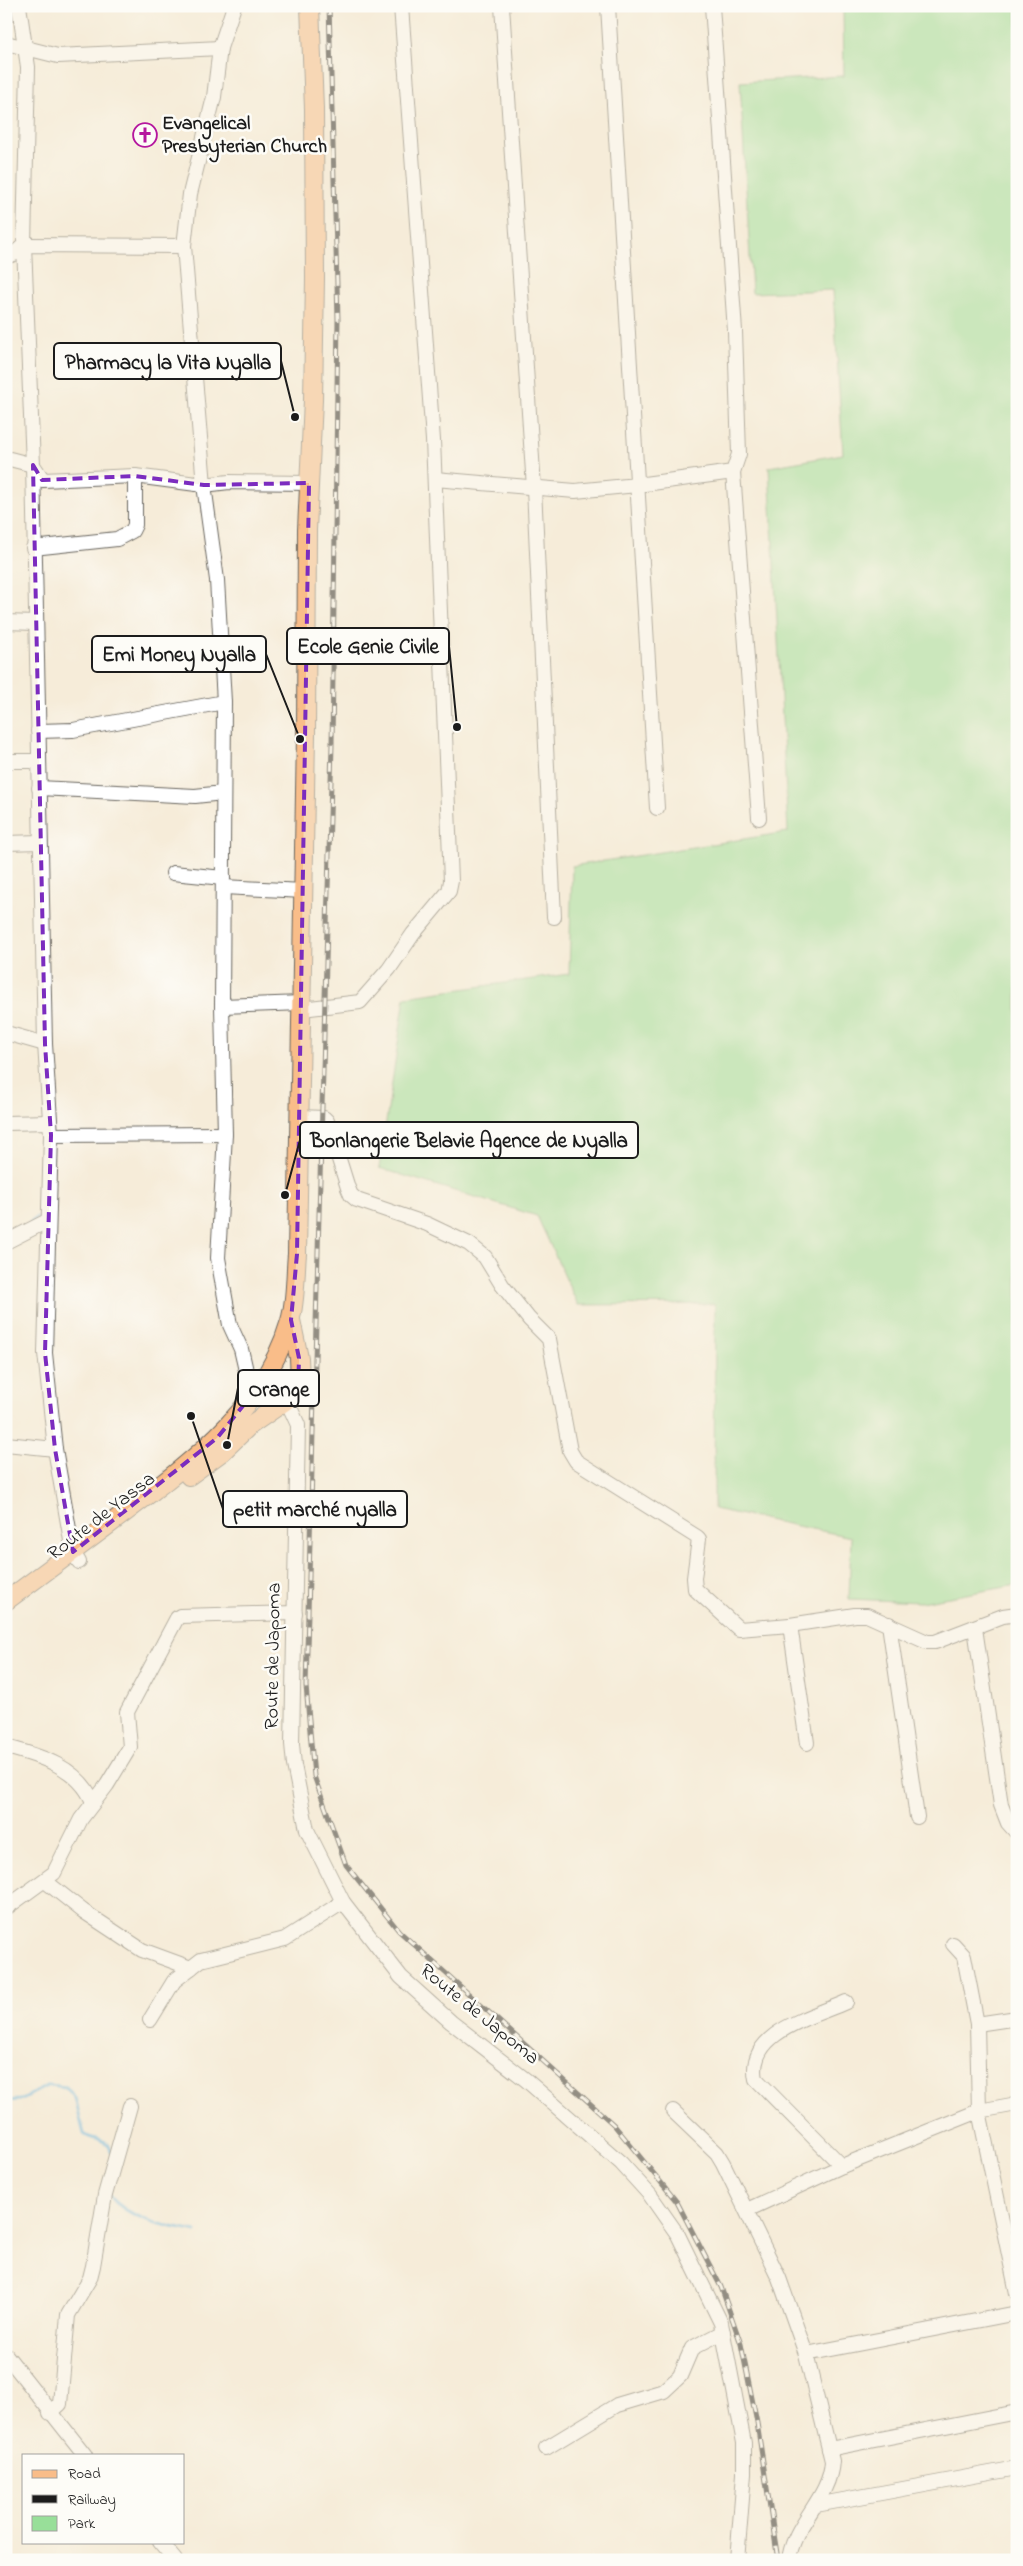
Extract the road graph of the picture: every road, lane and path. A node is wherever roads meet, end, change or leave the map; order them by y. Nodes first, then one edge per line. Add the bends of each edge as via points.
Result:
1 (19, 6) edge
2 (234, 6) edge
3 (310, 6) edge
4 (401, 6) edge
5 (502, 6) edge
6 (608, 6) edge
7 (712, 6) edge
8 (6, 43) edge
9 (220, 48) junction
10 (25, 49) junction
11 (24, 245) junction
12 (184, 246) junction
13 (6, 257) edge
14 (6, 458) edge
15 (33, 465) junction
16 (733, 472) junction
17 (135, 476) junction
18 (435, 479) junction
19 (309, 483) junction
20 (204, 485) junction
21 (637, 485) junction
22 (534, 488) junction
23 (33, 548) junction
24 (6, 622) edge
25 (35, 623) junction
26 (224, 702) junction
27 (38, 732) junction
28 (6, 761) edge
29 (39, 761) junction
30 (39, 788) junction
31 (223, 793) junction
32 (657, 808) dead end
33 (759, 818) dead end
34 (6, 842) edge
35 (40, 842) junction
36 (173, 873) dead end
37 (223, 883) junction
38 (304, 891) junction
39 (554, 917) dead end
40 (222, 1006) junction
41 (302, 1006) junction
42 (6, 1033) edge
43 (45, 1044) junction
44 (300, 1117) junction
45 (6, 1123) edge
46 (51, 1128) junction
47 (225, 1134) junction
48 (47, 1221) junction
49 (6, 1242) edge
50 (291, 1320) junction
51 (260, 1385) junction
52 (287, 1401) junction
53 (6, 1444) edge
54 (219, 1445) junction
55 (55, 1449) junction
56 (76, 1557) junction
57 (6, 1601) edge
58 (295, 1614) junction
59 (1017, 1614) edge
60 (6, 1616) edge
61 (889, 1624) junction
62 (790, 1625) junction
63 (975, 1628) junction
64 (807, 1743) dead end
65 (6, 1747) edge
66 (93, 1802) junction
67 (917, 1817) dead end
68 (1017, 1833) edge
69 (45, 1881) junction
70 (343, 1902) junction
71 (6, 1908) edge
72 (953, 1944) dead end
73 (190, 1968) junction
74 (846, 2002) dead end
75 (1017, 2018) edge
76 (150, 2020) dead end
77 (976, 2024) junction
78 (1017, 2104) edge
79 (130, 2106) dead end
80 (674, 2111) dead end
81 (979, 2111) junction
82 (842, 2166) junction
83 (747, 2210) junction
84 (1017, 2293) edge
85 (1017, 2313) edge
86 (723, 2332) junction
87 (806, 2354) junction
88 (6, 2355) edge
89 (50, 2412) junction
90 (1017, 2412) edge
91 (546, 2448) dead end
92 (829, 2449) junction
93 (84, 2454) edge
94 (1017, 2468) edge
95 (816, 2505) junction
96 (162, 2544) edge
97 (175, 2560) edge
98 (737, 2560) edge
99 (789, 2560) edge

1 - 10 street
2 - 9 street
3 - 19 main road via 315,211
4 - 18 street
5 - 22 street
6 - 21 street
7 - 16 street via 735,331 739,454
8 - 10 street
9 - 10 street via 75,56
9 - 12 street via 214,97 190,194
10 - 11 street via 28,78
11 - 12 street
11 - 13 street
11 - 15 street
12 - 20 street
14 - 15 street
15 - 17 street via 43,480
15 - 23 street
16 - 21 street
16 - 33 street
17 - 20 street
17 - 23 street via 135,525 127,535 117,539
18 - 22 street
18 - 41 street via 449,891 413,934 390,969 360,1002
19 - 20 street via 229,482
19 - 38 main road
20 - 26 street via 218,580
21 - 22 street via 575,491
21 - 32 street
22 - 39 street
23 - 25 street
24 - 25 street
25 - 27 street
26 - 27 street via 73,730
26 - 31 street
27 - 29 street
28 - 29 street
29 - 30 street
30 - 31 street via 195,796
30 - 35 street
31 - 37 street
34 - 35 street
35 - 43 street
36 - 37 street
37 - 38 street
37 - 40 street
38 - 41 main road
40 - 41 street
40 - 47 street
41 - 44 main road
42 - 43 street
43 - 46 street
44 - 50 main road via 297,1254
44 - 62 street via 327,1120 348,1188 356,1200 427,1224 469,1244 485,1257 523,1312 549,1338 570,1451 583,1466 699,1539 695,1589 739,1629
45 - 46 street
46 - 47 street
46 - 48 street
47 - 51 street via 218,1258 224,1303 247,1375
48 - 49 street
48 - 55 street via 45,1353
50 - 51 main road
50 - 52 main road via 300,1358 300,1379 298,1389
51 - 52 street
51 - 54 main road
52 - 54 main road
52 - 58 street, Route de Japoma via 299,1435
53 - 55 street
54 - 56 main road, Route de Yassa
55 - 56 street
56 - 57 main road, Route de Yassa
56 - 60 main road, Route de Yassa
58 - 66 street via 258,1612 177,1618 127,1712 130,1747
58 - 70 street, Route de Japoma via 294,1765 307,1830
59 - 63 street via 1003,1616
61 - 62 street via 860,1615
61 - 63 street via 926,1642 946,1639
61 - 67 street
62 - 64 street
63 - 68 street via 1001,1805 1008,1823
65 - 66 street via 34,1754 67,1769
66 - 69 street via 70,1838 54,1873
69 - 71 street
69 - 73 street via 142,1950
70 - 73 street via 285,1939 210,1956
70 - 86 street, Route de Japoma via 416,1992 526,2080 621,2163 650,2195 678,2235 708,2293
72 - 77 street via 964,1956
73 - 76 street via 174,1981
74 - 82 street via 775,2034 759,2050 754,2068 756,2079
75 - 77 street
77 - 81 street
78 - 81 street
79 - 89 street via 105,2195 92,2272 68,2315 60,2404
80 - 83 street via 717,2154
81 - 82 street
81 - 84 street
82 - 83 street
83 - 87 street via 779,2278
85 - 87 street
86 - 91 street via 692,2348 680,2376 664,2391 617,2406
86 - 98 street, Route de Japoma via 744,2443
87 - 92 street
88 - 89 street
89 - 93 street
90 - 92 street
92 - 95 street via 831,2476
94 - 95 street
95 - 99 street via 793,2544
96 - 97 street

